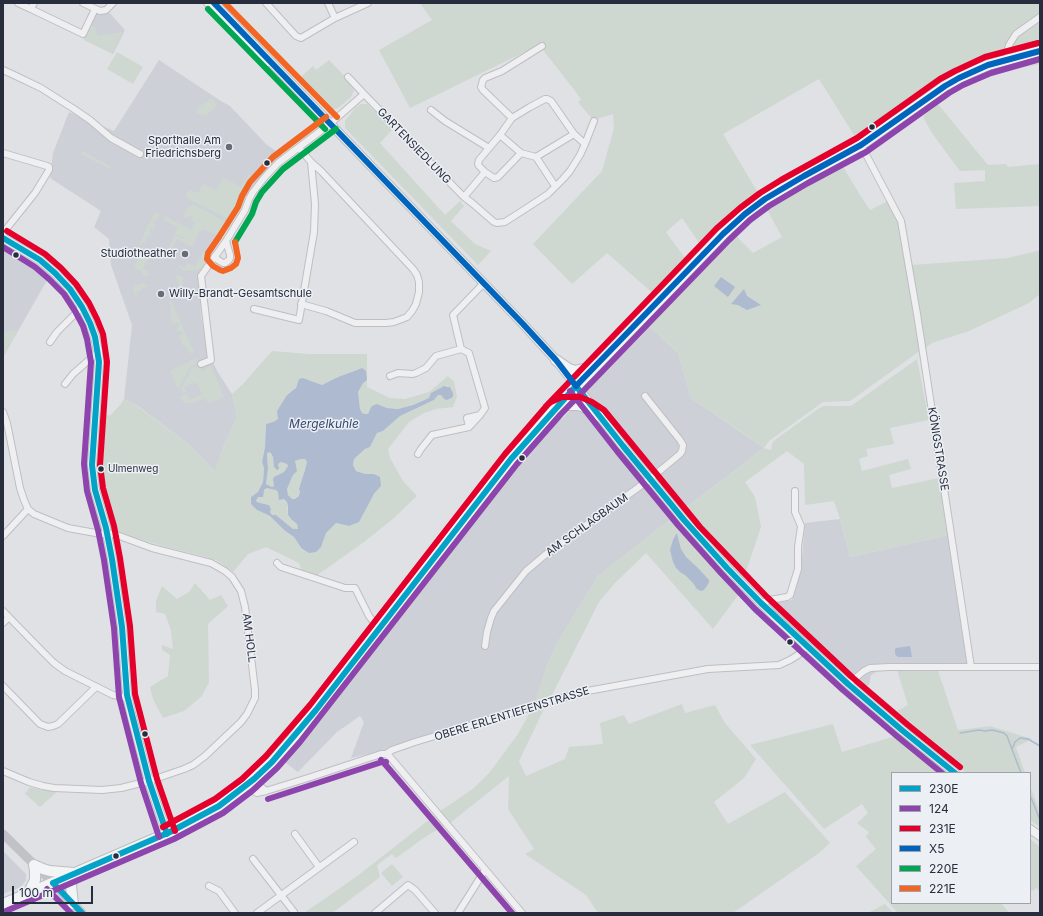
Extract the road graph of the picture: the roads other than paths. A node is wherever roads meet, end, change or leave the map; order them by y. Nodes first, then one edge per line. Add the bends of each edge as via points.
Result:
1 (18, 3) edge
2 (83, 3) edge
3 (113, 3) edge
4 (207, 3) edge
5 (214, 3) edge
6 (266, 3) edge
7 (328, 3) edge
8 (368, 3) edge
9 (32, 6) edge
10 (95, 9) junction
11 (1040, 17) edge
12 (335, 18) junction
13 (542, 46) dead end
14 (1040, 51) edge
15 (1008, 60) junction
16 (272, 63) junction
17 (3, 70) edge
18 (348, 77) dead end
19 (364, 94) junction
20 (431, 110) dead end
21 (512, 118) junction
22 (594, 122) dead end
23 (331, 123) junction
24 (574, 134) junction
25 (500, 135) junction
26 (584, 144) junction
27 (862, 145) junction
28 (299, 148) junction
29 (489, 148) junction
30 (3, 153) edge
31 (521, 153) junction
32 (140, 154) dead end
33 (536, 157) junction
34 (311, 162) junction
35 (485, 172) junction
36 (555, 186) junction
37 (464, 197) junction
38 (3, 233) edge
39 (3, 238) edge
40 (226, 241) junction
41 (215, 256) junction
42 (484, 283) junction
43 (301, 304) junction
44 (82, 307) junction
45 (254, 309) dead end
46 (50, 342) dead end
47 (461, 349) junction
48 (98, 352) junction
49 (556, 360) junction
50 (600, 362) junction
51 (201, 364) dead end
52 (390, 376) dead end
53 (65, 384) dead end
54 (576, 386) junction
55 (645, 396) dead end
56 (555, 409) junction
57 (3, 412) edge
58 (599, 416) junction
59 (418, 454) dead end
60 (650, 479) junction
61 (795, 491) dead end
62 (28, 509) junction
63 (107, 534) junction
64 (3, 536) edge
65 (277, 563) dead end
66 (761, 603) junction
67 (3, 611) edge
68 (9, 617) junction
69 (3, 623) edge
70 (379, 629) junction
71 (485, 646) dead end
72 (807, 646) junction
73 (971, 667) junction
74 (1040, 667) edge
75 (848, 684) junction
76 (3, 686) edge
77 (96, 687) junction
78 (128, 698) junction
79 (386, 754) junction
80 (3, 771) edge
81 (954, 772) edge
82 (149, 781) junction
83 (251, 782) junction
84 (266, 791) junction
85 (1031, 830) edge
86 (3, 834) edge
87 (167, 834) junction
88 (295, 834) dead end
89 (1040, 836) edge
90 (354, 842) dead end
91 (254, 859) dead end
92 (34, 865) junction
93 (319, 867) junction
94 (485, 870) junction
95 (76, 872) junction
96 (53, 883) junction
97 (209, 886) dead end
98 (28, 894) junction
99 (281, 895) junction
100 (3, 904) edge
101 (73, 904) junction
102 (294, 912) edge
103 (82, 913) edge
104 (235, 913) edge
105 (257, 913) edge
106 (375, 913) edge
107 (435, 913) edge
108 (458, 913) edge
109 (522, 913) edge

1 - 9 street
2 - 10 street
3 - 10 street via 103,11
4 - 16 street via 263,63
5 - 16 street
6 - 12 street via 298,38
7 - 12 street
8 - 12 street
9 - 10 street via 83,34
11 - 15 street via 1016,34 1009,45
13 - 21 street via 485,78 481,84 483,90
14 - 15 main road
15 - 27 main road via 972,72 945,86
16 - 23 street
17 - 32 street via 41,88 90,120 111,138
18 - 19 street, GARTENSIEDLUNG
19 - 23 street
19 - 37 street, GARTENSIEDLUNG
20 - 29 street
21 - 24 street via 547,99
21 - 25 street
22 - 26 street, GARTENSIEDLUNG
23 - 28 street
23 - 42 street
24 - 26 street
24 - 33 street
25 - 29 street
25 - 31 street
26 - 36 street, GARTENSIEDLUNG via 570,171
27 - 50 main road via 791,183 745,214 722,234
27 - 73 street, KÖNIGSTRASSE via 901,221
28 - 34 street
28 - 40 street via 278,163 256,187
29 - 35 street via 478,162
30 - 38 street via 47,166 49,170 35,193
31 - 33 street
31 - 35 street via 498,177 494,178
33 - 36 street
34 - 43 street via 315,204 314,232
34 - 43 street via 406,261 417,275 419,292 416,304 407,317 386,323 355,323
35 - 37 street
36 - 37 street, GARTENSIEDLUNG via 539,200 501,223 494,222
39 - 44 street via 40,260 55,273
40 - 41 street
40 - 41 street via 229,260 222,263
41 - 51 street via 201,276 211,360
42 - 47 street via 453,315
42 - 49 street
43 - 45 street via 299,320
44 - 46 street
44 - 48 street via 95,337
47 - 52 street via 436,356 426,368 416,373 398,373
47 - 59 street via 469,353 485,408 469,427 432,435
48 - 53 street
48 - 63 street via 92,465 95,490
49 - 50 main road via 575,371
49 - 54 street
50 - 54 main road
54 - 56 main road
54 - 58 street
55 - 60 street, AM SCHLAGBAUM via 682,445 680,454
56 - 58 main road via 564,405 579,405
56 - 70 main road via 511,459
57 - 62 street via 20,488
58 - 60 street
60 - 66 street via 694,532
60 - 71 street, AM SCHLAGBAUM via 526,571 494,611
61 - 66 street via 795,512 801,526 798,570 790,595
62 - 63 street via 68,528
62 - 64 street
63 - 78 street via 122,627
63 - 82 street, AM HOLL via 219,567 236,582 245,607 255,690 255,698 250,708 241,722 205,756 192,765
65 - 70 street via 281,567 345,588 355,588 369,616
66 - 72 street
67 - 68 street
68 - 69 street
68 - 77 street via 54,663
70 - 83 main road via 294,737
72 - 75 street
72 - 79 street, OBERE ERLENTIEFENSTRASSE via 798,655 778,665 708,669 582,692 416,742
73 - 74 street
73 - 75 street via 870,668
75 - 81 street
76 - 77 street via 40,724 48,727 58,724
77 - 78 street via 113,695
78 - 82 street
79 - 84 street, OBERE ERLENTIEFENSTRASSE
79 - 94 street
80 - 82 street, AM HOLL via 29,782 54,788 102,790
82 - 87 street
83 - 84 street
83 - 84 street via 255,792
83 - 87 main road via 217,807
85 - 89 street
86 - 92 main road
87 - 95 main road
88 - 93 street
90 - 93 street
91 - 99 street
92 - 95 main road via 50,871
92 - 96 main road
92 - 98 main road via 34,880
93 - 99 street
94 - 108 street
94 - 109 street
95 - 96 main road
95 - 101 main road via 71,886
96 - 98 main road
96 - 101 main road
97 - 104 street via 219,891
98 - 100 main road
99 - 102 street
99 - 105 street
101 - 103 main road
106 - 107 street via 408,885

